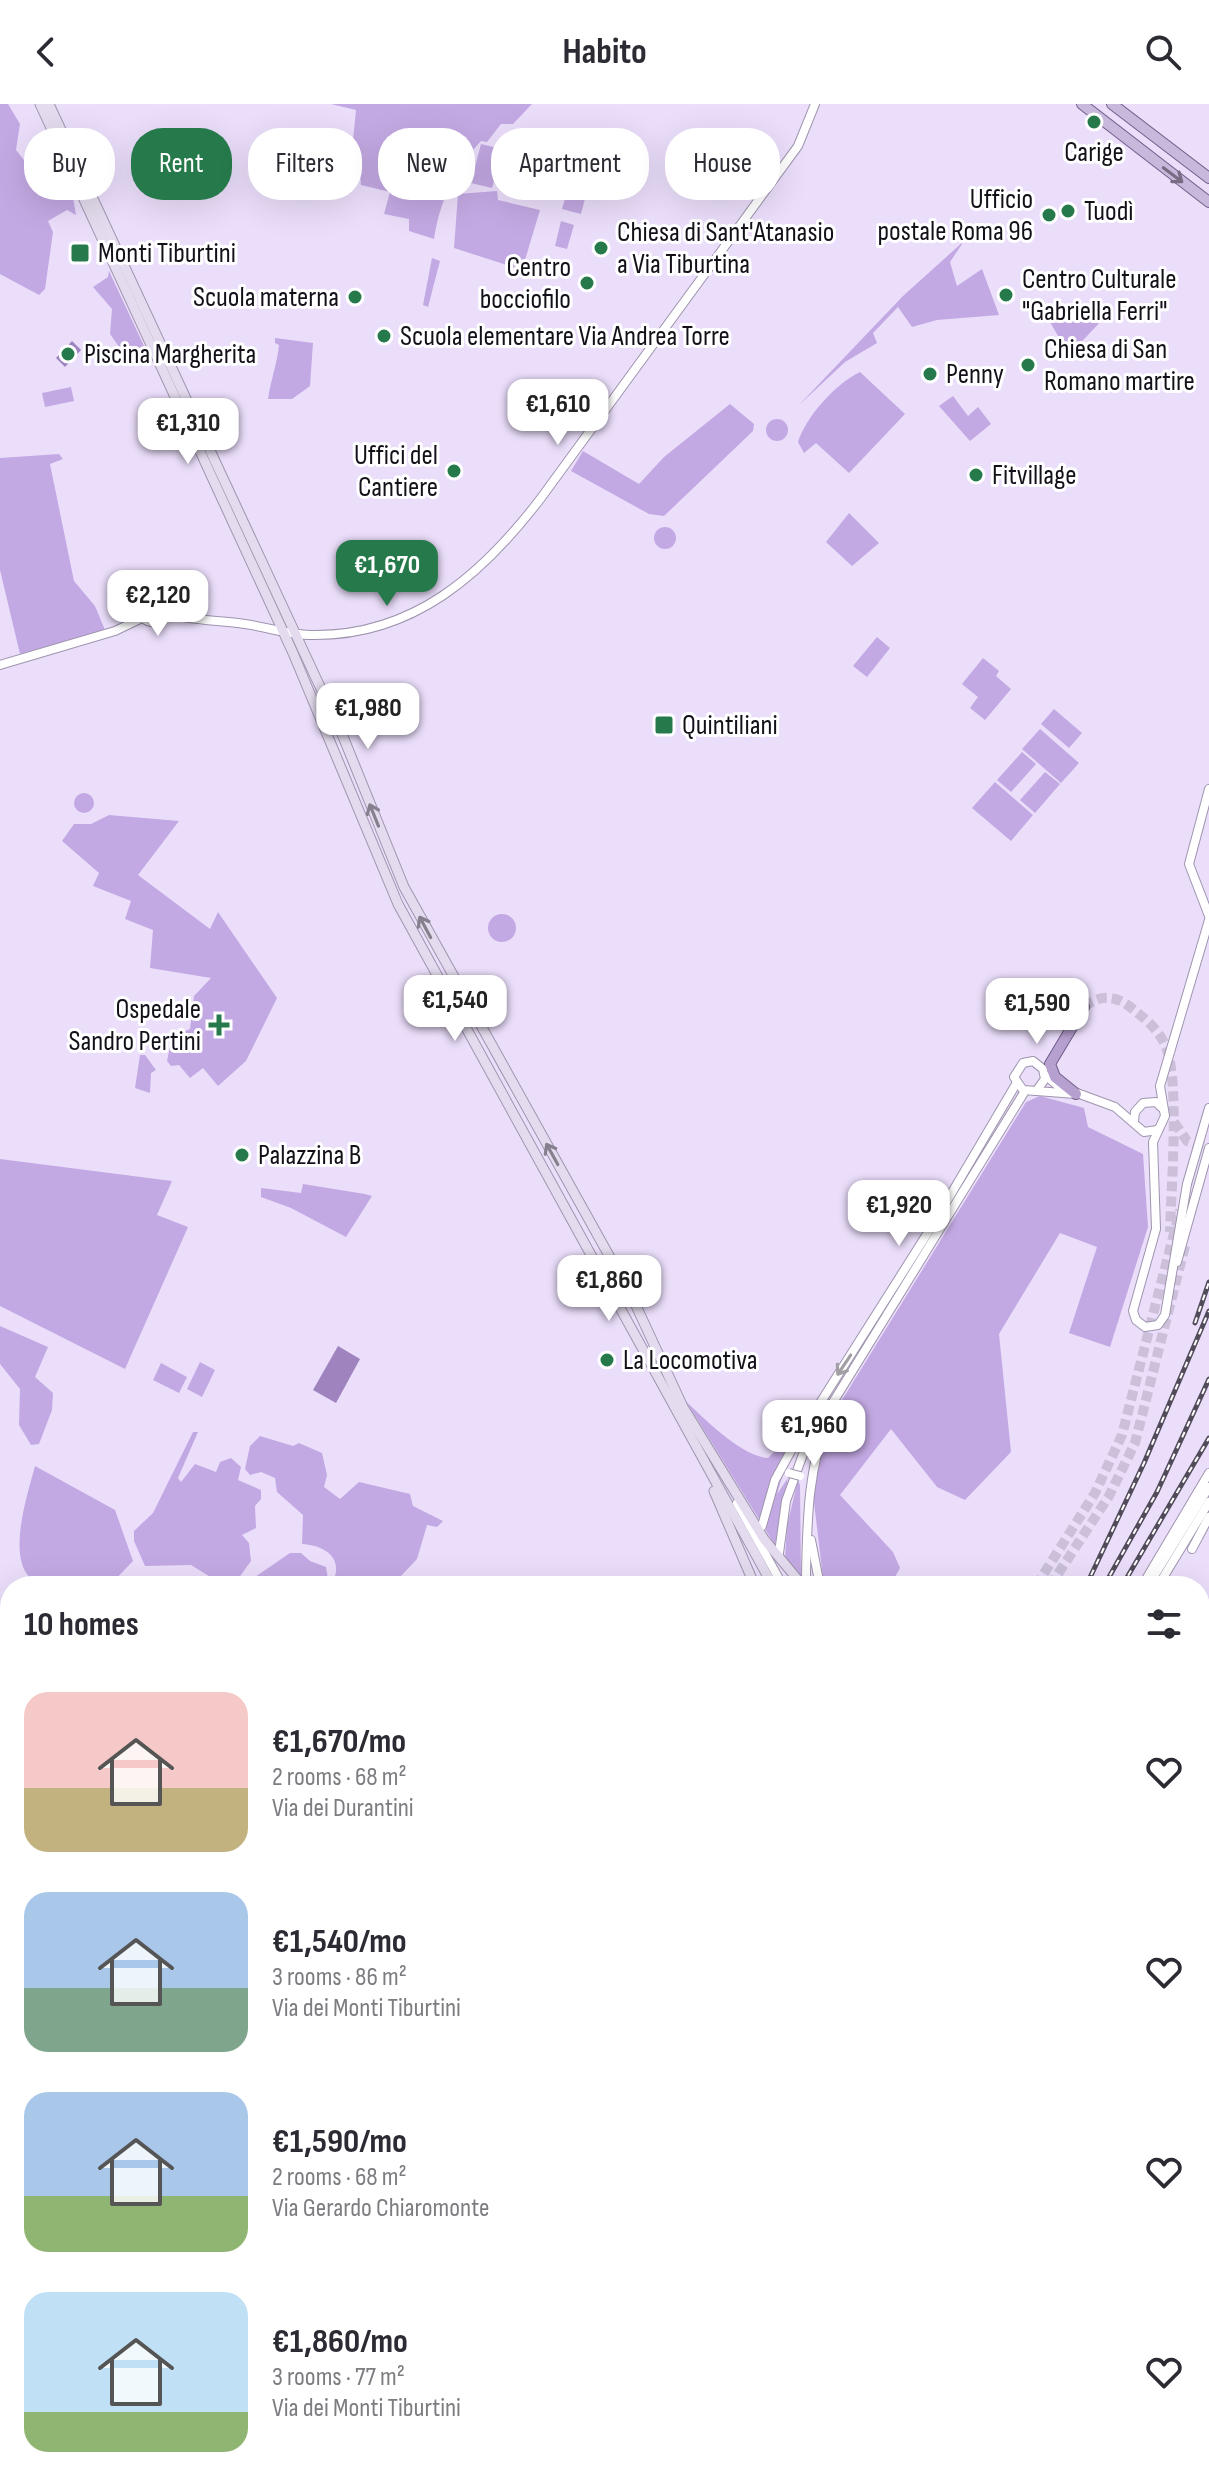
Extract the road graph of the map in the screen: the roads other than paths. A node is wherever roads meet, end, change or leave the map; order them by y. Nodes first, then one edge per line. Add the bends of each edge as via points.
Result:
1 (40, 104) edge
2 (49, 104) edge
3 (815, 104) edge
4 (1082, 104) edge
5 (1112, 104) edge
6 (1209, 178) edge
7 (1209, 202) edge
8 (167, 613) junction
9 (142, 618) junction
10 (282, 629) junction
11 (294, 632) junction
12 (0, 665) edge
13 (1209, 789) edge
14 (1198, 879) junction
15 (1209, 882) edge
16 (1209, 918) edge
17 (1084, 1007) dead end
18 (1045, 1075) junction
19 (1016, 1084) junction
20 (1160, 1086) junction
21 (1037, 1090) junction
22 (1025, 1091) junction
23 (1076, 1094) junction
24 (1140, 1105) junction
25 (1115, 1107) junction
26 (1209, 1108) edge
27 (1163, 1109) junction
28 (1134, 1121) junction
29 (1157, 1130) junction
30 (1144, 1132) junction
31 (1209, 1148) edge
32 (1152, 1159) junction
33 (1175, 1267) junction
34 (845, 1382) junction
35 (694, 1443) junction
36 (1209, 1473) edge
37 (724, 1479) junction
38 (1209, 1487) edge
39 (771, 1495) junction
40 (1209, 1502) edge
41 (807, 1508) junction
42 (1209, 1517) edge
43 (762, 1526) dead end
44 (1192, 1549) dead end
45 (779, 1553) dead end
46 (746, 1576) edge
47 (767, 1576) edge
48 (777, 1576) edge
49 (800, 1576) edge
50 (805, 1576) edge
51 (818, 1576) edge
52 (1151, 1576) edge
53 (1151, 1576) edge
54 (1165, 1576) edge

1 - 10 main road
2 - 11 main road
3 - 11 street via 789,158 541,498 483,566 437,601 399,621 333,634
4 -> 7 main road
5 - 6 main road
8 - 9 street via 157,622
8 - 9 street via 164,599 151,594 138,603
8 - 10 street
9 - 12 street
10 - 11 street
10 - 35 main road via 398,904
37 -> 11 main road via 674,1392 632,1297 404,887
13 - 14 street via 1190,861
14 - 15 street
14 - 16 street
16 - 20 street
17 - 23 highway via 1050,1064 1055,1077
18 - 19 street via 1039,1064 1023,1063 1015,1072
18 - 21 street
18 - 23 street
19 - 22 street
19 -> 39 street via 807,1422
20 - 24 street
20 - 27 street
21 - 22 street
21 - 23 street
22 - 34 street
23 - 25 street
24 - 25 street
24 - 27 street via 1156,1102
24 - 28 street
25 - 28 street
26 - 33 street via 1187,1184
27 - 29 street via 1164,1123
28 - 30 street
29 - 30 street
29 - 32 street
30 - 32 street
31 - 33 street
32 - 33 street via 1156,1229 1133,1311 1141,1325 1153,1327 1164,1319
34 - 41 street via 820,1439
34 - 45 street via 799,1460 786,1501
35 - 46 main road
35 - 47 main road
36 - 52 street
37 - 48 street
37 - 49 main road via 771,1549
38 - 53 street
39 - 41 street, bridge via 789,1473 800,1476
39 - 43 street
40 - 54 street
41 - 50 street
41 - 51 street
42 - 44 street

